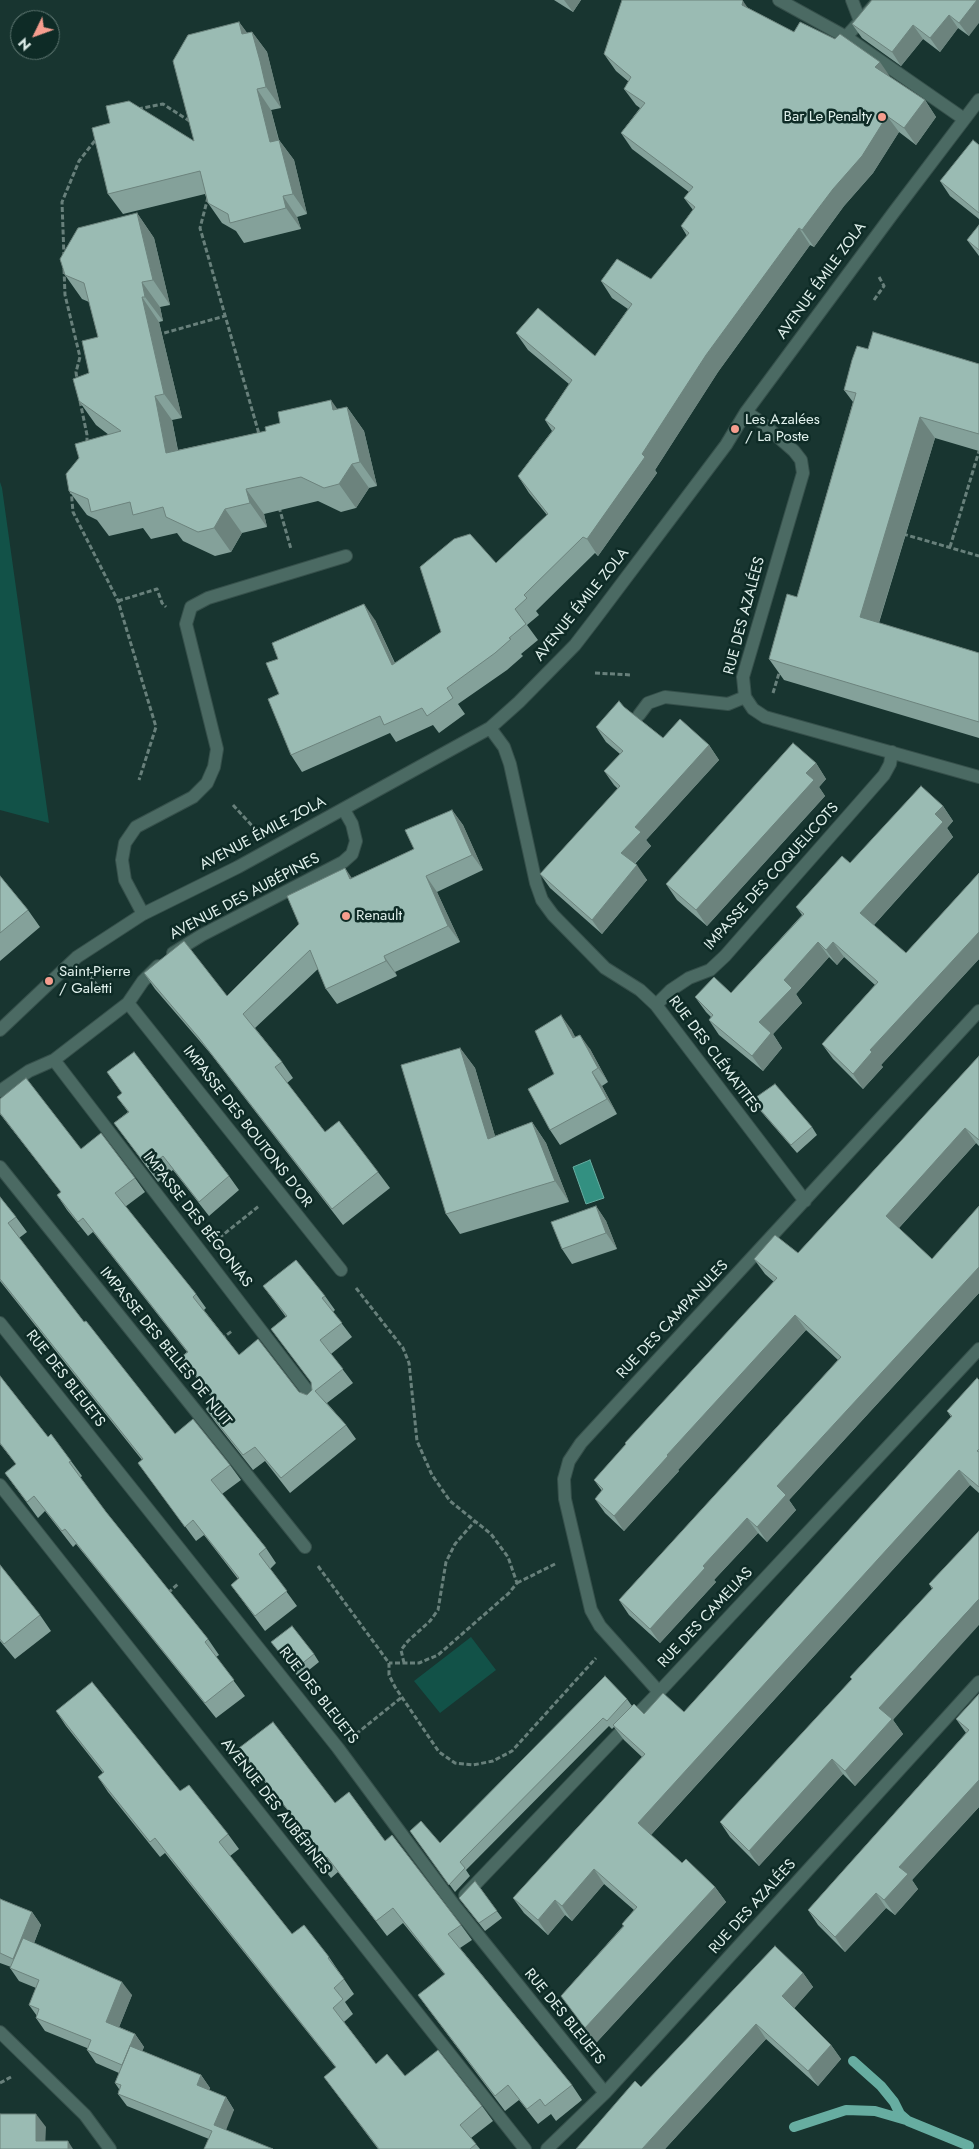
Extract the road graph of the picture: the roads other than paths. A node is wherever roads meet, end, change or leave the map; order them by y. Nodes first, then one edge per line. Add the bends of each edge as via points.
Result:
1 (779, 0) edge
2 (852, 0) edge
3 (879, 0) edge
4 (860, 21) junction
5 (846, 37) junction
6 (977, 106) edge
7 (964, 119) junction
8 (746, 412) junction
9 (346, 556) dead end
10 (745, 697) junction
11 (639, 715) dead end
12 (490, 728) junction
13 (892, 752) junction
14 (979, 777) edge
15 (344, 810) junction
16 (143, 914) junction
17 (128, 1003) junction
18 (656, 1005) junction
19 (979, 1011) edge
20 (0, 1030) edge
21 (54, 1060) junction
22 (0, 1091) edge
23 (0, 1167) edge
24 (805, 1201) junction
25 (341, 1270) road end
26 (0, 1323) edge
27 (979, 1349) edge
28 (315, 1400) edge
29 (0, 1484) edge
30 (304, 1547) road end
31 (979, 1682) edge
32 (659, 1692) junction
33 (454, 1905) junction
34 (0, 2032) edge
35 (605, 2093) junction
36 (110, 2149) edge
37 (525, 2149) edge
38 (547, 2149) edge

1 - 5 street
2 - 4 street
3 - 4 street
4 - 5 street
5 - 7 street
6 - 7 street, AVENUE ÉMILE ZOLA
7 - 8 street, AVENUE ÉMILE ZOLA
8 - 10 street, RUE DES AZALÉES via 794,451 801,460 803,473 743,677
8 - 12 street, AVENUE ÉMILE ZOLA via 726,446 580,639
9 - 16 street via 208,598 191,607 186,624 217,749 207,783 194,797 136,827 125,843 122,860 124,880
10 - 11 street via 728,704 665,697 648,703
10 - 13 street, RUE DES AZALÉES via 753,709 766,717
12 - 15 street, AVENUE ÉMILE ZOLA
12 - 18 street, RUE DES CLÉMATITES via 504,746 510,764 542,900 605,968 640,990
13 - 14 street, RUE DES AZALÉES
13 - 18 street, IMPASSE DES COQUELICOTS via 884,775 725,956 710,970 671,990
15 - 16 street, AVENUE ÉMILE ZOLA
15 - 17 street, AVENUE DES AUBÉPINES via 356,841 352,854 330,870 202,935 172,954 143,981
16 - 20 street, AVENUE ÉMILE ZOLA via 77,957
17 - 21 street, AVENUE DES AUBÉPINES
17 - 25 street, IMPASSE DES BOUTONS D'OR
18 - 24 street, RUE DES CLÉMATITES
19 - 24 street, RUE DES CAMPANULES
21 - 22 street, AVENUE DES AUBÉPINES
21 - 28 street, IMPASSE DES BÉGONIAS
23 - 30 street, IMPASSE DES BELLES DE NUIT
24 - 32 street, RUE DES CAMPANULES via 569,1461 564,1479 565,1499 591,1610 600,1626
26 - 33 street, RUE DES BLEUETS via 338,1748
27 - 32 street, RUE DES CAMELIAS
29 - 37 street, AVENUE DES AUBÉPINES
31 - 35 street, RUE DES AZALÉES
32 - 33 street, RUE DES CAMELIAS
33 - 35 street, RUE DES BLEUETS
34 - 36 street via 85,2115
35 - 38 street, RUE DES AZALÉES

